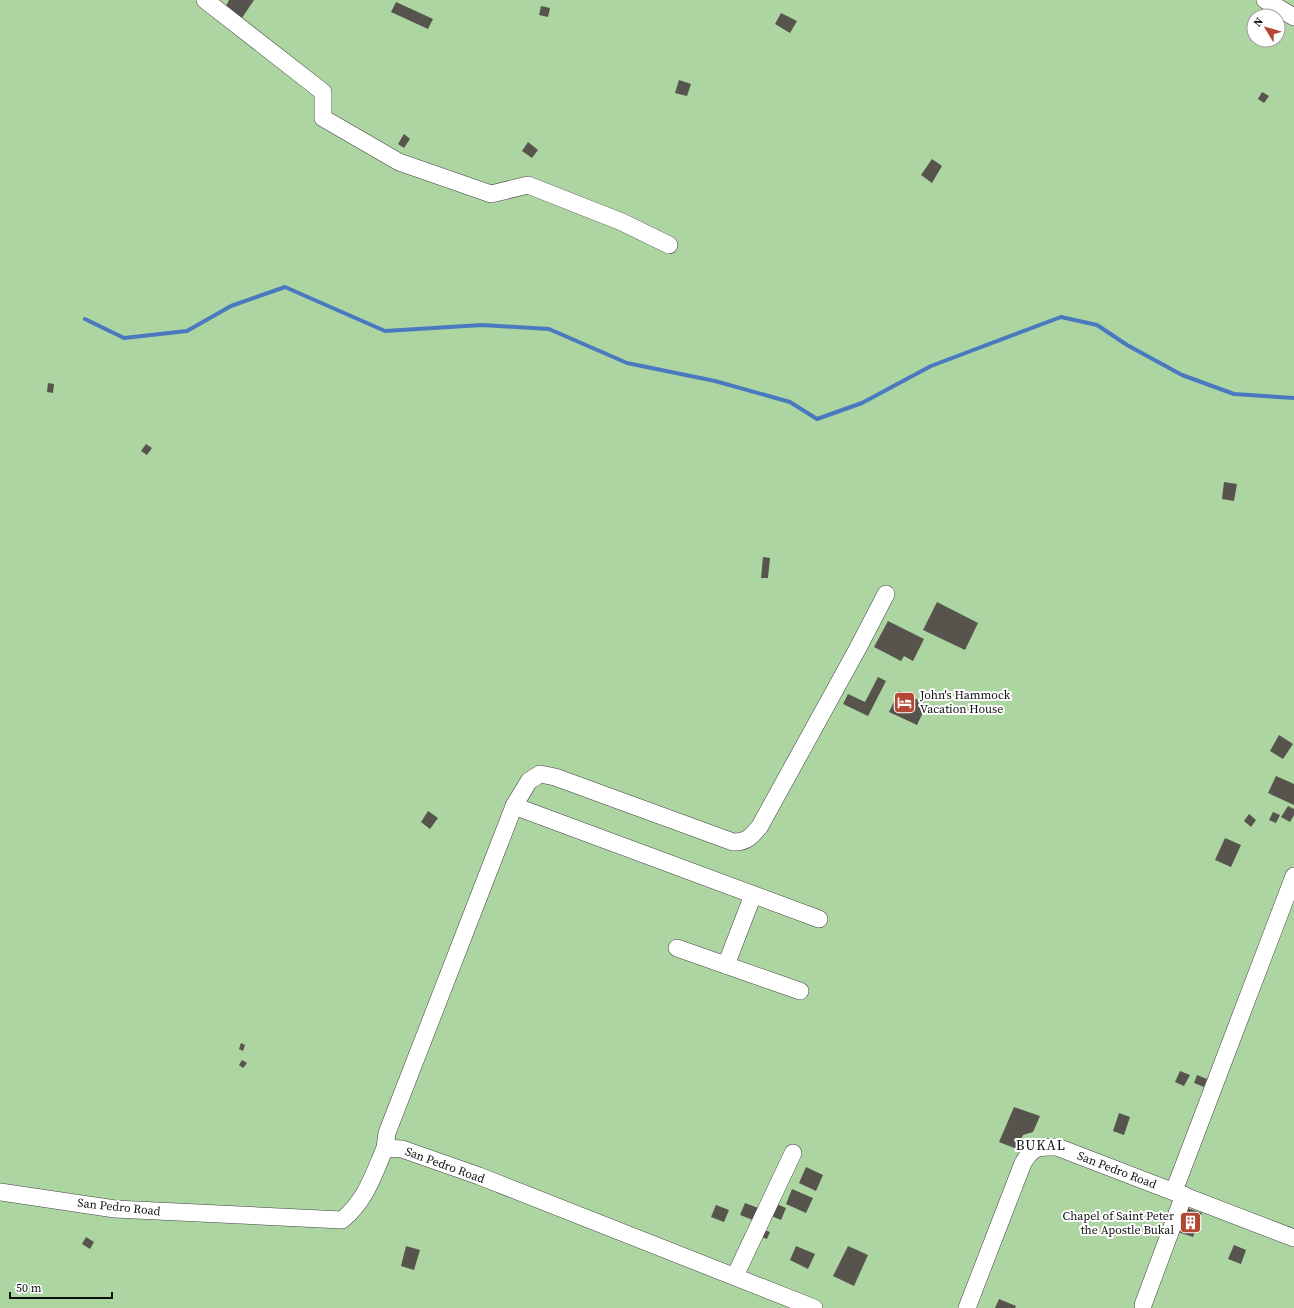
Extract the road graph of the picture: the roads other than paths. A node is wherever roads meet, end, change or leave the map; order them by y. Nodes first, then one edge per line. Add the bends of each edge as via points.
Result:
1 (205, 0) edge
2 (1265, 0) edge
3 (1294, 17) edge
4 (669, 245) dead end
5 (886, 594) dead end
6 (514, 806) junction
7 (1294, 876) edge
8 (753, 895) junction
9 (819, 919) dead end
10 (678, 948) dead end
11 (726, 965) junction
12 (800, 991) dead end
13 (385, 1148) junction
14 (793, 1153) dead end
15 (0, 1192) edge
16 (1179, 1193) junction
17 (1294, 1238) edge
18 (735, 1276) junction
19 (1143, 1305) dead end
20 (814, 1308) edge
21 (967, 1308) edge

1 - 4 street via 322,92 323,118 399,162 491,194 528,185 622,222
2 - 3 street
5 - 6 street via 768,813 751,838 741,843 733,842 635,804 540,774 529,781
6 - 8 street
6 - 13 street via 387,1133
7 - 16 street
8 - 9 street
8 - 11 street
10 - 11 street
11 - 12 street
13 - 15 street, San Pedro Road via 356,1209 342,1220 115,1209
13 - 18 street, San Pedro Road via 402,1149 479,1176
14 - 18 street
16 - 17 street, San Pedro Road
16 - 19 street
16 - 21 street, San Pedro Road via 1057,1147 1039,1147 1030,1151 1020,1170
18 - 20 street, San Pedro Road

